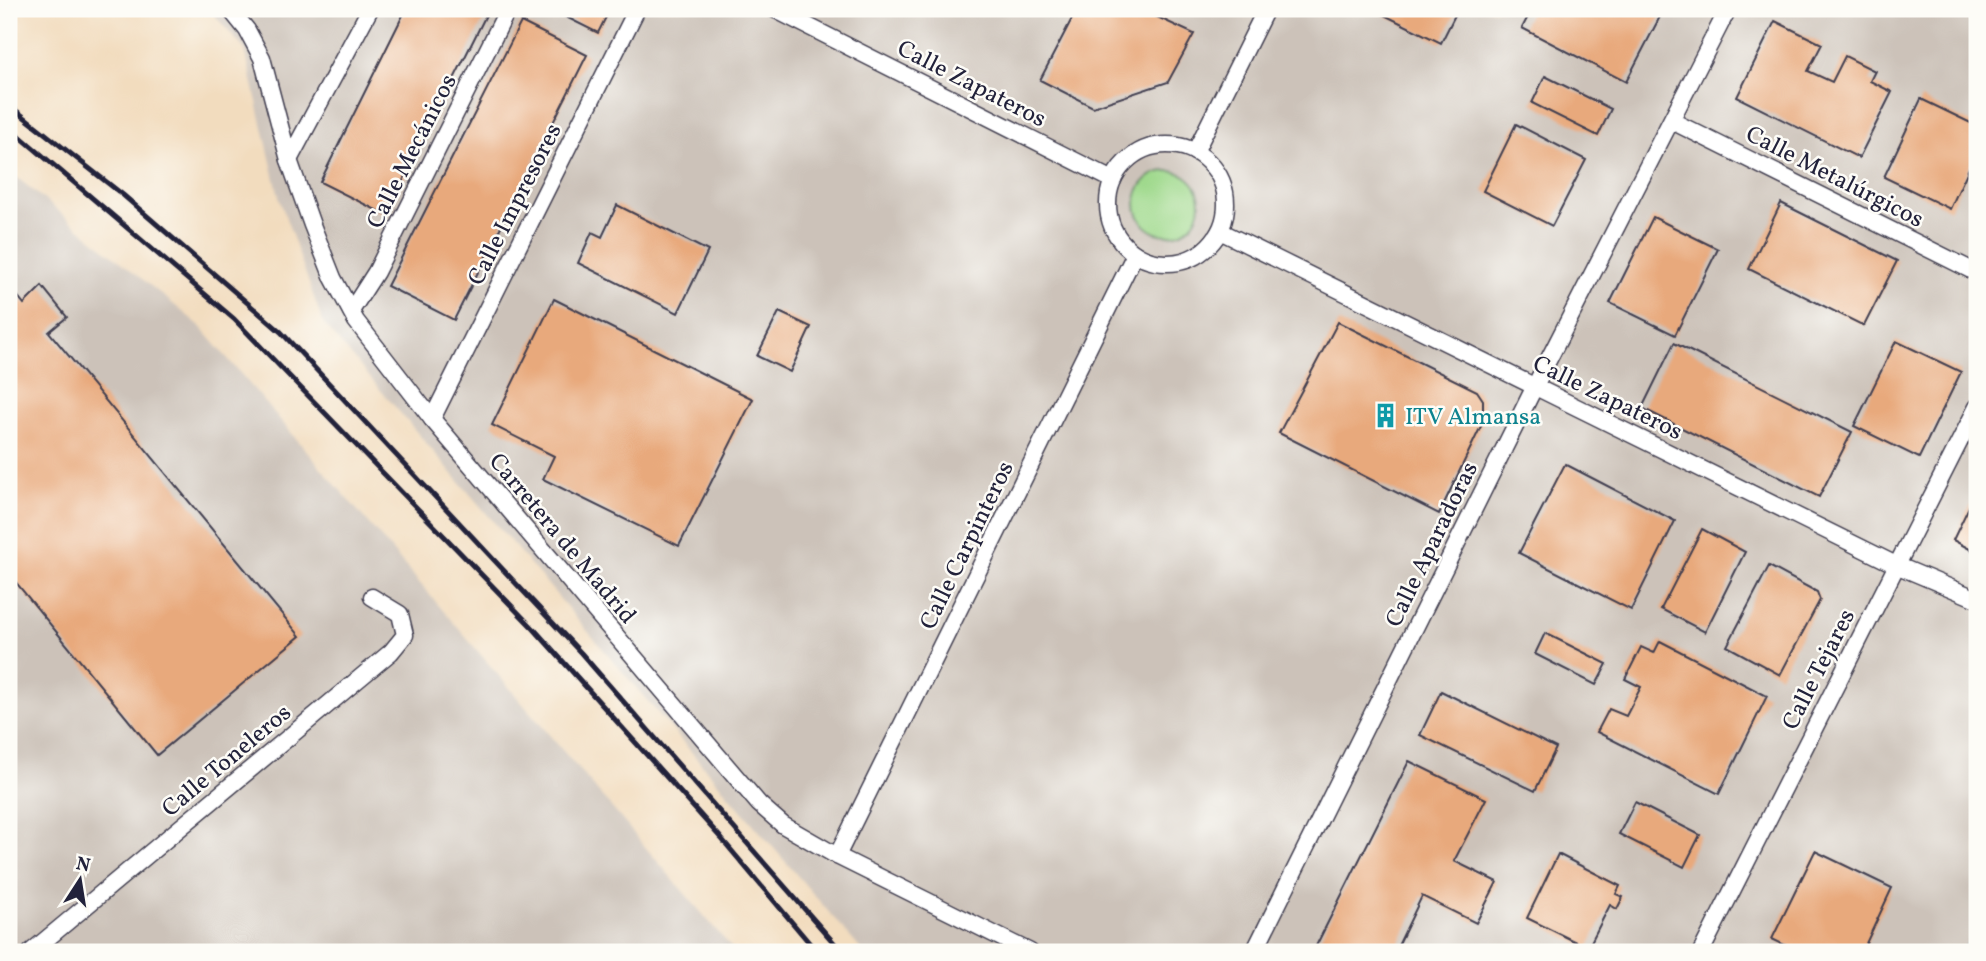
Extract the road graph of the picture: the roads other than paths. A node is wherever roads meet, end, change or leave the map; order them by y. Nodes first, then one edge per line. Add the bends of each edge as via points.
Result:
1 (230, 9) edge
2 (370, 9) edge
3 (508, 9) edge
4 (637, 9) edge
5 (774, 9) edge
6 (1266, 9) edge
7 (1728, 9) edge
8 (1672, 121) junction
9 (1195, 152) junction
10 (289, 160) junction
11 (1113, 180) junction
12 (1220, 231) junction
13 (1135, 254) junction
14 (1977, 273) edge
15 (351, 312) junction
16 (1535, 386) junction
17 (1977, 407) edge
18 (432, 419) junction
19 (1896, 565) junction
20 (372, 597) dead end
21 (1977, 599) edge
22 (837, 856) junction
23 (31, 952) edge
24 (1030, 952) edge
25 (1254, 952) edge
26 (1701, 952) edge

1 - 10 street, Carretera de Madrid via 262,58
2 - 10 street
3 - 15 street, Calle Mecánicos via 376,272
4 - 18 street, Calle Impresores
5 - 11 street, Calle Zapateros
6 - 9 street
7 - 8 street, Calle Aparadoras
8 - 14 street, Calle Metalúrgicos
8 - 16 street, Calle Aparadoras
9 - 11 street via 1179,145 1140,151 1124,163
9 - 12 street via 1212,164 1222,179 1227,197
10 - 15 street, Carretera de Madrid via 328,267
11 - 13 street via 1108,213 1122,243
12 - 13 street via 1192,258 1173,263
12 - 16 street, Calle Zapateros
13 - 22 street, Calle Carpinteros
15 - 18 street, Carretera de Madrid
16 - 19 street, Calle Zapateros
16 - 25 street, Calle Aparadoras
17 - 19 street, Calle Tejares
18 - 22 street, Carretera de Madrid via 759,804 783,825
19 - 21 street, Calle Zapateros
19 - 26 street, Calle Tejares
20 - 23 street, Calle Toneleros via 400,614 405,635 391,652
22 - 24 street, Carretera de Madrid

